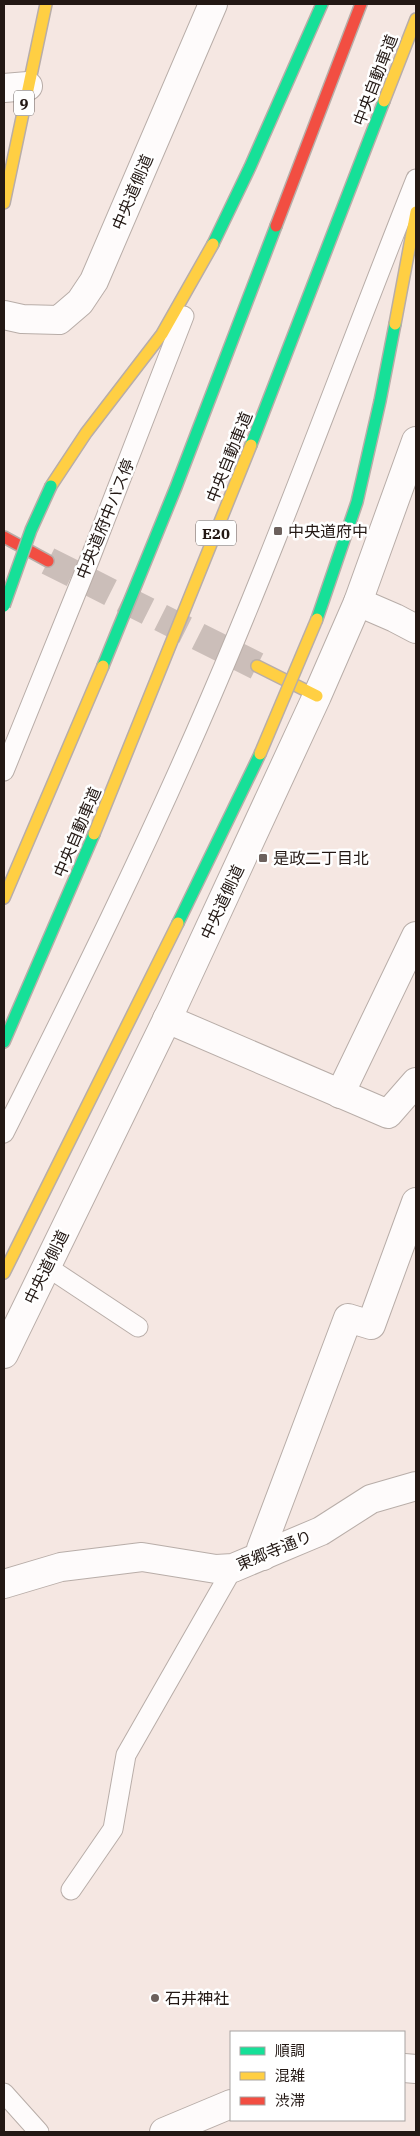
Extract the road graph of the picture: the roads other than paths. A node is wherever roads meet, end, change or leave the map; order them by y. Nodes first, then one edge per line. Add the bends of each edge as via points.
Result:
1 (46, 4) edge
2 (213, 4) edge
3 (322, 4) edge
4 (361, 4) edge
5 (416, 19) edge
6 (16, 87) edge
7 (416, 179) edge
8 (4, 203) edge
9 (416, 212) edge
10 (203, 266) junction
11 (4, 316) edge
12 (416, 441) edge
13 (10, 541) edge
14 (48, 561) tunnel mouth
15 (4, 580) edge
16 (358, 602) junction
17 (4, 606) edge
18 (416, 629) edge
19 (257, 666) tunnel mouth
20 (317, 696) junction
21 (4, 771) edge
22 (4, 898) edge
23 (416, 936) edge
24 (167, 1019) junction
25 (4, 1042) edge
26 (416, 1082) edge
27 (340, 1094) junction
28 (406, 1111) edge
29 (4, 1133) edge
30 (416, 1202) edge
31 (46, 1266) junction
32 (4, 1273) edge
33 (138, 1327) dead end
34 (4, 1354) edge
35 (416, 1486) edge
36 (263, 1556) junction
37 (233, 1568) junction
38 (4, 1584) edge
39 (71, 1890) dead end
40 (4, 2093) edge
41 (230, 2104) edge
42 (39, 2132) edge
43 (164, 2132) edge

1 - 6 main road, 9
2 - 11 street, 中央道側道 via 94,281 80,302 59,320
3 - 10 main road
4 - 22 main road via 176,487
5 - 25 main road, 中央自動車道 / E20 via 200,573 85,856
6 - 8 main road, 9
7 - 29 lane via 211,697 127,883
9 - 32 main road, bridge via 382,392 357,502 317,619 260,754 192,897
10 - 17 main road, bridge via 168,326 78,444 51,486 30,530
10 - 21 lane, 中央道府中バス停
12 - 16 street, 中央道側道
13 - 14 main road
13 - 15 lane
16 - 18 street
16 - 20 street, 中央道側道
19 - 20 main road
20 - 24 street, 中央道側道
23 - 27 street
24 - 27 street
24 - 31 street, 中央道側道
26 - 28 street
27 - 28 street via 388,1114
30 - 36 street via 371,1325 348,1318 261,1549
31 - 33 lane
31 - 34 street, 中央道側道
35 - 36 street, 東郷寺通り via 371,1499 321,1531
36 - 37 street, 東郷寺通り
37 - 38 street, 東郷寺通り via 216,1569 142,1557 61,1567
37 - 39 lane via 126,1755 113,1829
40 - 42 lane
41 - 43 street

